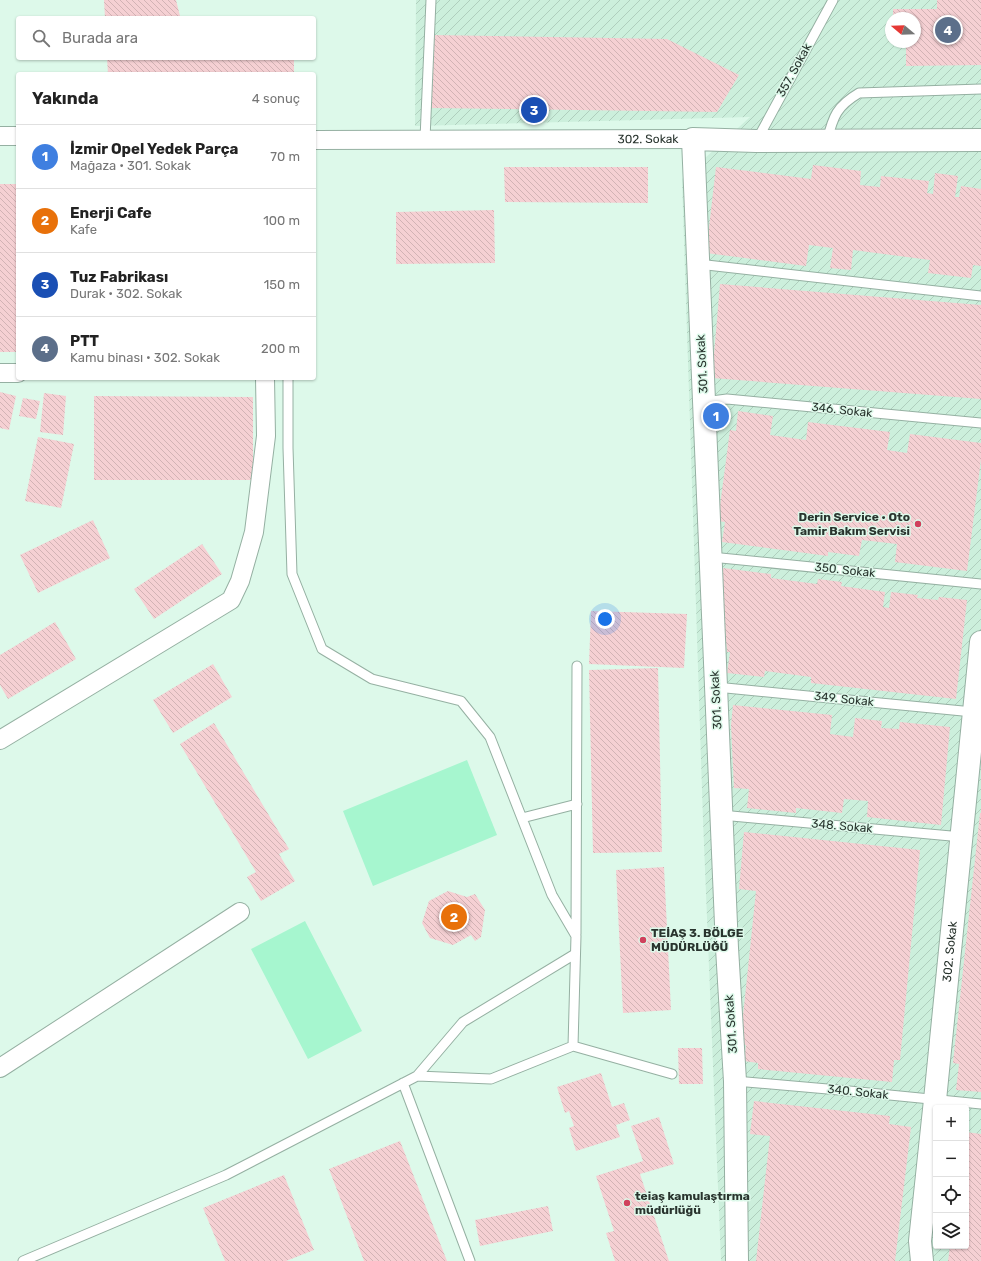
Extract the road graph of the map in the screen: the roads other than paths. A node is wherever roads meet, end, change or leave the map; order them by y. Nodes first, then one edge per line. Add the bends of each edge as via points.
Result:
1 (431, 0) edge
2 (833, 0) edge
3 (981, 89) edge
4 (0, 136) edge
5 (16, 136) edge
6 (424, 139) junction
7 (693, 139) junction
8 (316, 140) edge
9 (827, 140) junction
10 (981, 140) edge
11 (756, 141) junction
12 (698, 264) junction
13 (981, 296) edge
14 (0, 373) edge
15 (16, 373) edge
16 (265, 380) edge
17 (288, 380) edge
18 (704, 402) junction
19 (981, 423) edge
20 (710, 556) junction
21 (981, 584) edge
22 (981, 642) edge
23 (577, 666) dead end
24 (716, 687) junction
25 (973, 712) junction
26 (0, 740) edge
27 (577, 804) junction
28 (721, 815) junction
29 (522, 818) junction
30 (962, 837) junction
31 (240, 912) dead end
32 (576, 936) junction
33 (576, 954) junction
34 (573, 1046) junction
35 (0, 1068) edge
36 (672, 1074) dead end
37 (417, 1076) junction
38 (735, 1081) junction
39 (403, 1084) junction
40 (935, 1100) junction
41 (981, 1104) edge
42 (24, 1261) edge
43 (470, 1261) edge
44 (737, 1261) edge
45 (922, 1261) edge

1 - 6 lane
2 - 11 lane, 357. Sokak
3 - 9 lane via 860,93 840,106 834,115
4 - 5 street
6 - 7 street, 302. Sokak
6 - 8 street, 302. Sokak
7 - 11 street, 302. Sokak
7 - 12 street, 301. Sokak
9 - 10 street, 302. Sokak
9 - 11 street, 302. Sokak
12 - 13 lane
12 - 18 street, 301. Sokak
14 - 15 street
16 - 26 street via 266,436 254,532 240,581 230,600
17 - 29 lane via 292,574 322,649 372,679 461,701 490,737
18 - 19 lane, 346. Sokak via 727,399
18 - 20 street, 301. Sokak
20 - 21 lane, 350. Sokak
20 - 24 street, 301. Sokak
22 - 25 street, 302. Sokak
23 - 27 lane
24 - 25 lane, 349. Sokak
24 - 28 street, 301. Sokak
25 - 30 street, 302. Sokak
27 - 29 lane
27 - 32 lane
28 - 30 lane, 348. Sokak
28 - 38 street, 301. Sokak
29 - 32 lane via 552,895
30 - 40 street, 302. Sokak
31 - 35 street
32 - 33 lane
33 - 34 lane
33 - 37 lane via 463,1022
34 - 36 lane
34 - 37 lane via 491,1079
37 - 39 lane
38 - 40 lane, 340. Sokak
38 - 44 street, 301. Sokak
39 - 42 lane via 226,1175
39 - 43 lane
40 - 41 lane, 340. Sokak
40 - 45 street, 302. Sokak via 920,1241

